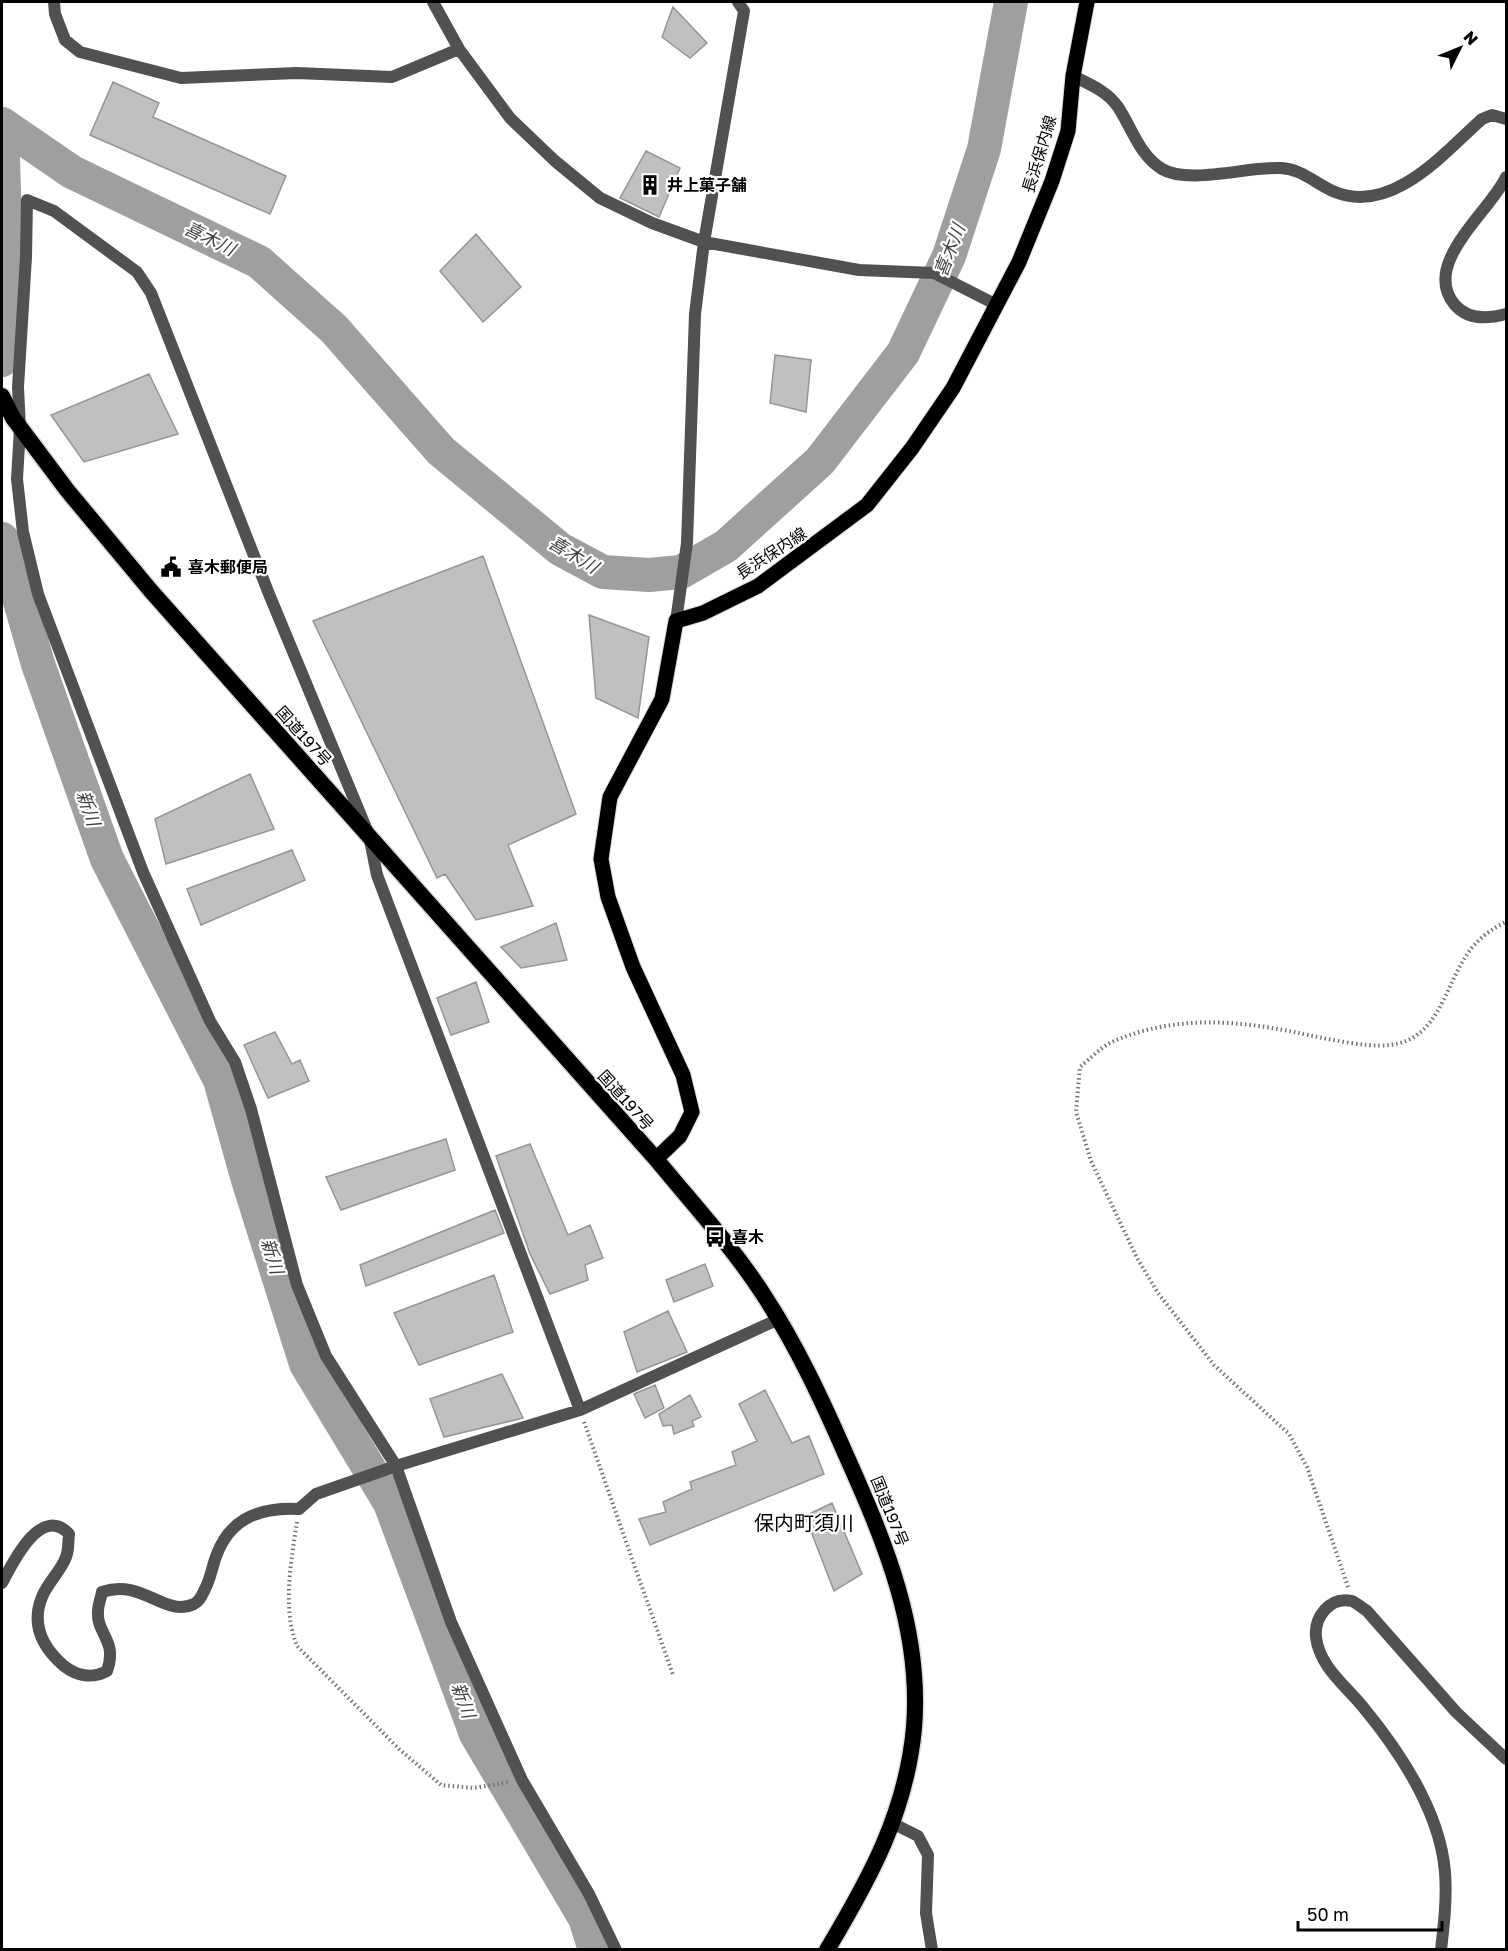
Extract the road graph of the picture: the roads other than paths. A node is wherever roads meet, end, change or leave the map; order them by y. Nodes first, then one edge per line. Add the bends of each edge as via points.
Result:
1 (54, 2) edge
2 (433, 2) edge
3 (738, 2) edge
4 (1087, 2) edge
5 (459, 49) junction
6 (1073, 76) junction
7 (1506, 119) edge
8 (1506, 177) edge
9 (704, 242) junction
10 (991, 302) junction
11 (1506, 314) edge
12 (2, 396) edge
13 (17, 423) junction
14 (677, 615) junction
15 (369, 836) junction
16 (656, 1160) junction
17 (779, 1319) junction
18 (580, 1410) junction
19 (396, 1466) junction
20 (2, 1582) edge
21 (1506, 1759) edge
22 (894, 1824) junction
23 (616, 1950) edge
24 (827, 1950) edge
25 (932, 1950) edge
26 (1441, 1950) edge

1 - 5 street via 65,40 80,52 181,78 297,73 392,77
2 - 5 street
3 - 9 street via 744,11
4 - 6 main road, 長浜保内線
5 - 9 street via 510,118 600,198
6 - 7 street via 1104,93 1117,106 1144,153 1163,170 1198,175 1280,168 1299,172 1335,192 1354,197 1391,190 1421,174 1482,119 1492,115
6 - 10 main road, 長浜保内線 via 1068,131 1052,181 1019,262
8 - 11 street via 1464,234 1444,283 1447,295 1461,312 1474,318
9 - 10 street via 859,270 934,273
9 - 14 street via 695,314 687,543
10 - 14 main road, 長浜保内線 via 953,388 867,505 758,586 703,613
12 - 13 highway, 国道197号
13 - 15 highway, 国道197号 via 151,591
13 - 15 street via 27,200 54,211 137,272 151,293
13 - 19 street via 17,479 23,532 38,594 143,872 210,1021 235,1062 251,1109 284,1241 326,1356
14 - 16 main road via 662,699 610,797 601,859 608,897 683,1075 692,1112 680,1136
15 - 16 highway, 国道197号
15 - 18 street via 377,874
16 - 17 highway, 国道197号 via 726,1245
17 - 18 street
17 - 22 highway, 国道197号 via 831,1419 882,1534 901,1592 914,1656 914,1728
18 - 19 street
19 - 20 street via 316,1494 299,1509 273,1508 243,1519 222,1544 198,1602 184,1608 139,1591 117,1587 102,1592 97,1613 110,1645 111,1660 106,1671 97,1676 84,1676 65,1667 45,1646 38,1631 42,1596 67,1556 69,1534 63,1528 47,1526 38,1531 18,1552
19 - 23 street via 451,1622 522,1780 589,1894
21 - 26 street via 1456,1712 1367,1611 1353,1602 1340,1600 1328,1606 1318,1619 1316,1637 1332,1673 1362,1705 1401,1759 1432,1823 1445,1872
22 - 24 highway, 国道197号 via 870,1879
22 - 25 street via 918,1836 928,1855 926,1913

